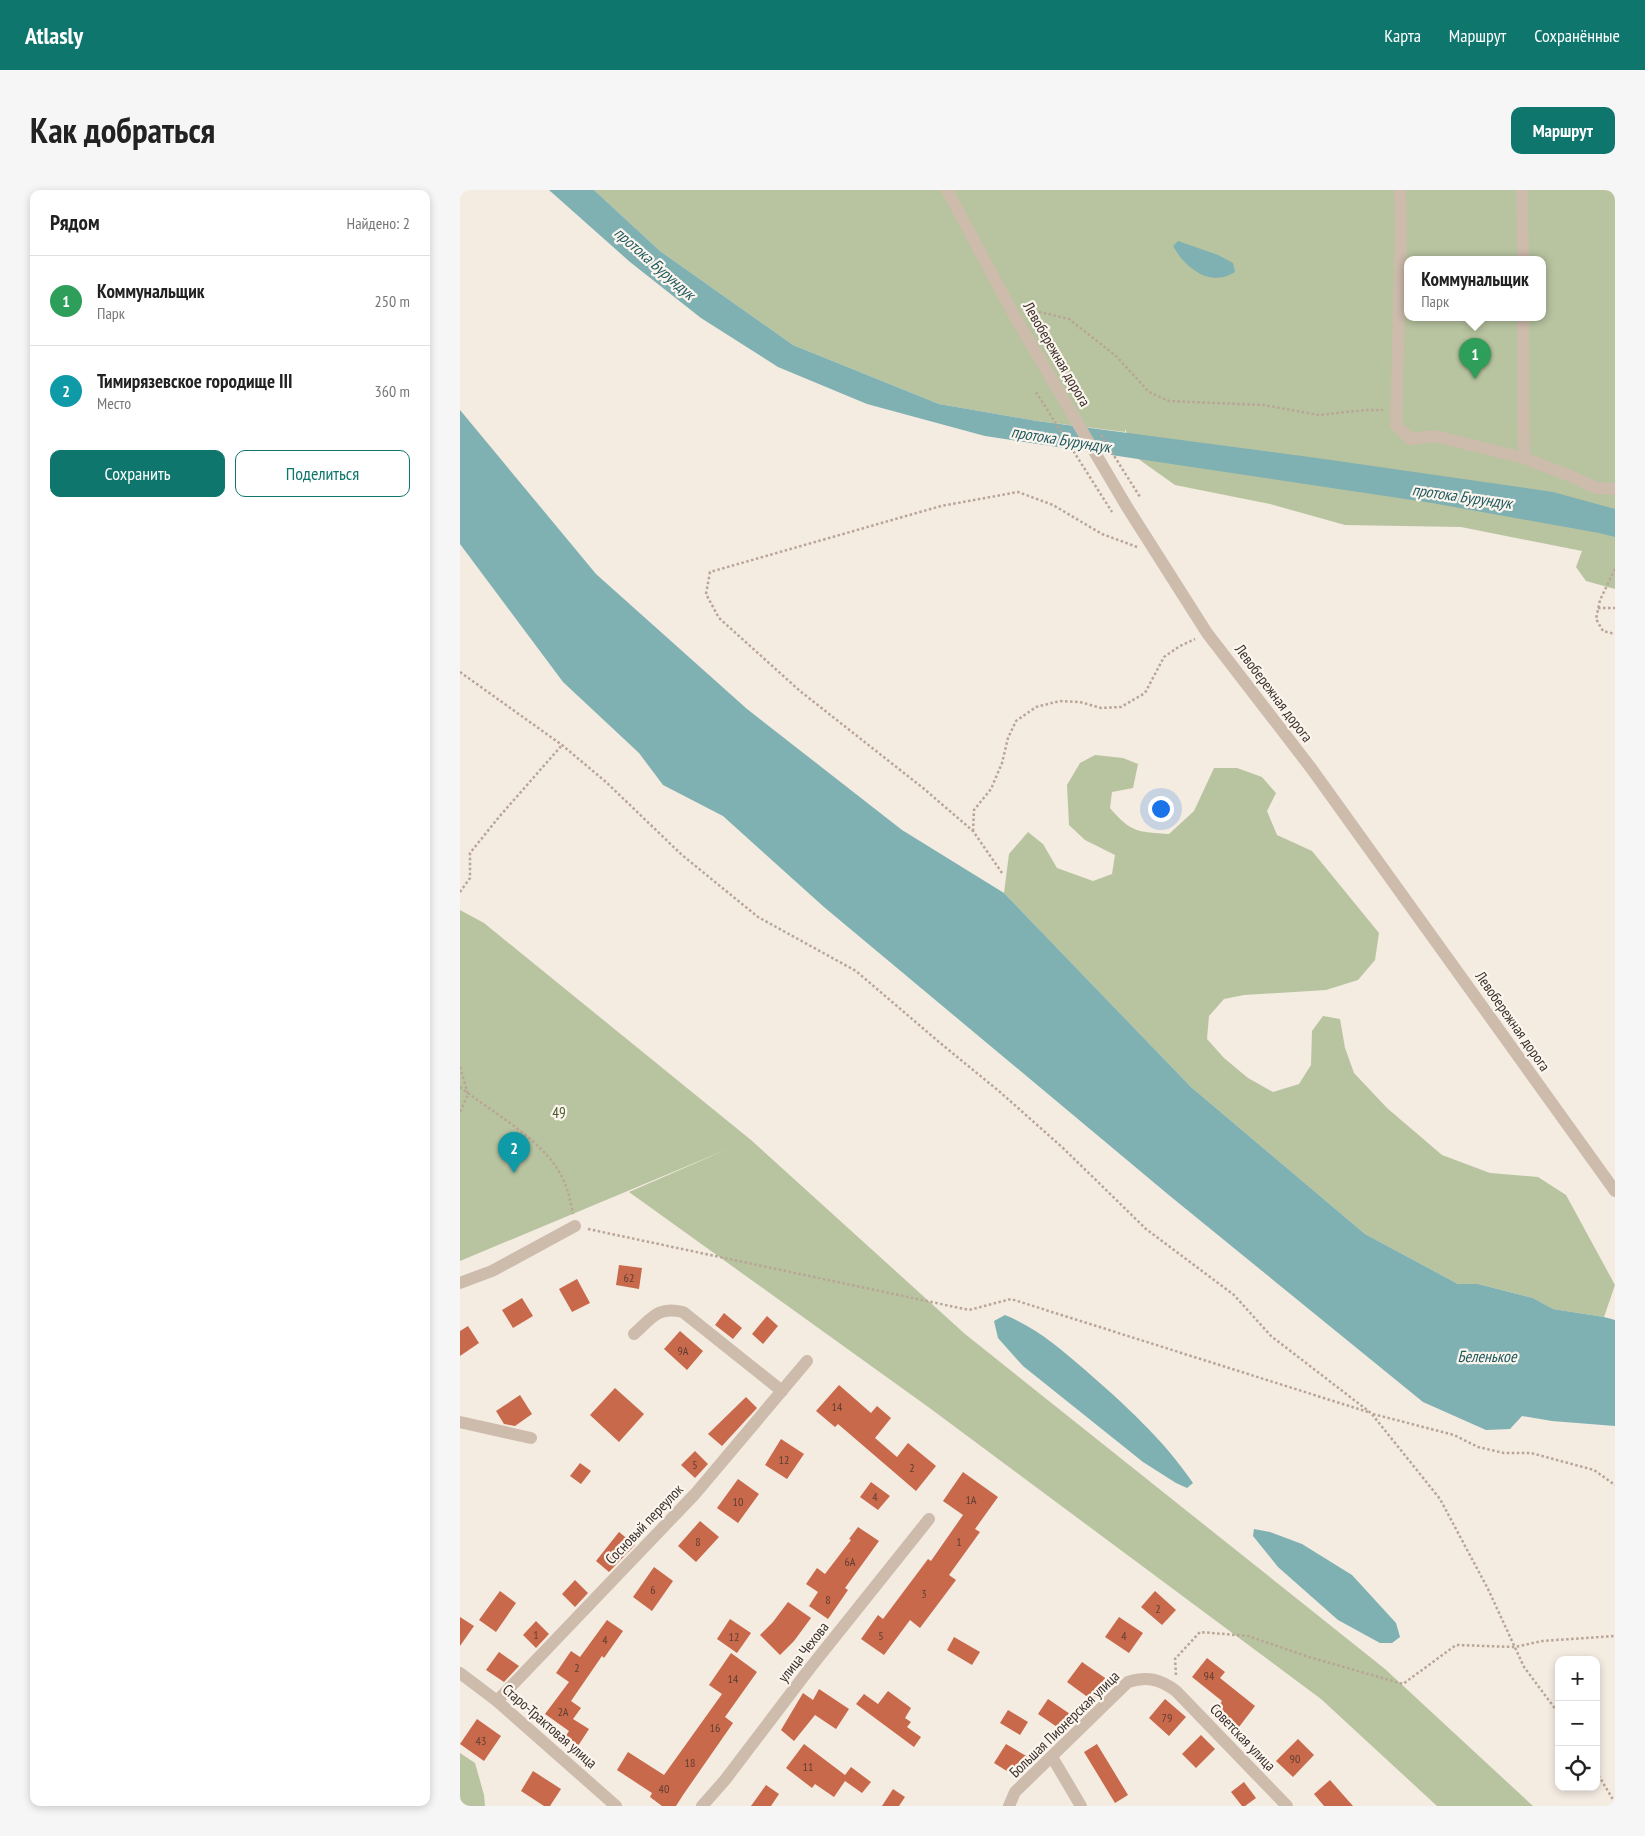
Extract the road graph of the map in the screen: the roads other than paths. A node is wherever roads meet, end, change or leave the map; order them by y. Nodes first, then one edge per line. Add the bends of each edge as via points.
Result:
1 (947, 190) edge
2 (1400, 190) edge
3 (1522, 190) edge
4 (1523, 256) edge
5 (1523, 321) edge
6 (1524, 458) junction
7 (1615, 489) edge
8 (1615, 1191) edge
9 (576, 1226) road end
10 (460, 1283) edge
11 (634, 1334) dead end
12 (807, 1361) dead end
13 (782, 1391) junction
14 (460, 1422) edge
15 (530, 1438) dead end
16 (929, 1519) dead end
17 (460, 1673) edge
18 (1176, 1691) joint
19 (497, 1701) junction
20 (1052, 1757) junction
21 (616, 1806) edge
22 (702, 1806) edge
23 (1009, 1806) edge
24 (1081, 1806) edge
25 (1287, 1806) edge

1 - 8 street, Левобережная дорога via 1015,317 1127,507 1208,633 1311,768
2 - 6 street via 1396,425 1410,439 1435,436
3 - 4 street
5 - 6 street
6 - 7 street via 1596,488
9 - 10 street via 492,1271
11 - 13 street via 659,1311 672,1309 683,1312
12 - 13 street, Сосновый переулок
13 - 19 street, Сосновый переулок via 695,1494
14 - 15 street
16 - 22 street, улица Чехова
17 - 19 street, Старо-Трактовая улица
18 - 20 street, Большая Пионерская улица via 1152,1678 1128,1682
18 - 25 street, Советская улица
19 - 21 street, Старо-Трактовая улица
20 - 23 street, Большая Пионерская улица via 1015,1792
20 - 24 street

